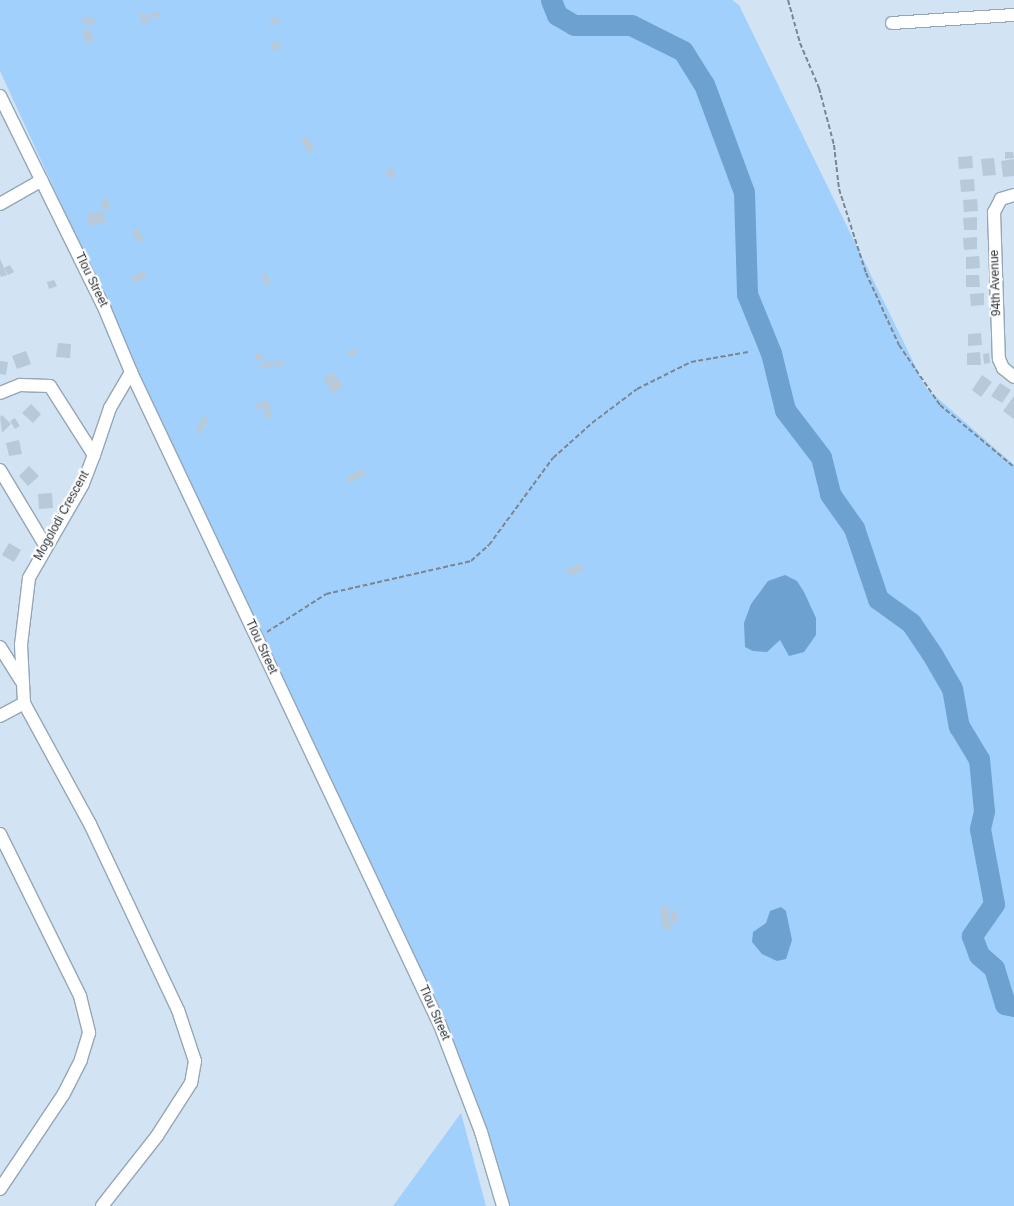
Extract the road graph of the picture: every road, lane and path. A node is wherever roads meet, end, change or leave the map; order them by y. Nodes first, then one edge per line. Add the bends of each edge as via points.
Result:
1 (788, 0) edge
2 (1014, 15) edge
3 (892, 23) dead end
4 (0, 96) edge
5 (42, 180) junction
6 (1014, 195) edge
7 (0, 204) edge
8 (748, 352) dead end
9 (131, 372) junction
10 (1014, 377) edge
11 (0, 393) edge
12 (94, 455) junction
13 (1014, 466) edge
14 (0, 470) edge
15 (45, 545) junction
16 (258, 639) junction
17 (0, 647) edge
18 (21, 681) junction
19 (24, 703) junction
20 (0, 716) edge
21 (0, 834) edge
22 (0, 1189) edge
23 (102, 1206) edge
24 (503, 1206) edge

1 - 13 path via 800,43 822,98 834,145 839,188 866,273 899,345 940,405
2 - 3 street
4 - 5 street, Tlou Street
5 - 7 street
5 - 9 street, Tlou Street via 104,305
6 - 10 street, 94th Avenue via 1001,199 994,212 1000,359 1003,368
8 - 16 path via 691,362 637,389 592,423 554,458 489,545 471,561 326,594
9 - 12 street via 110,408
9 - 16 street, Tlou Street
11 - 12 street, Mogolodi Crescent via 20,385 50,386
12 - 15 street, Mogolodi Crescent via 83,484
14 - 15 street
15 - 18 street, Mogolodi Crescent via 29,578 24,606
16 - 24 street, Tlou Street via 440,1025 481,1132
17 - 18 street, Mogolodi Crescent
18 - 19 street, Mogolodi Crescent
19 - 20 street
19 - 23 street via 94,833 178,1010 195,1061 190,1083 162,1128
21 - 22 street via 80,996 89,1033 82,1060 63,1096

